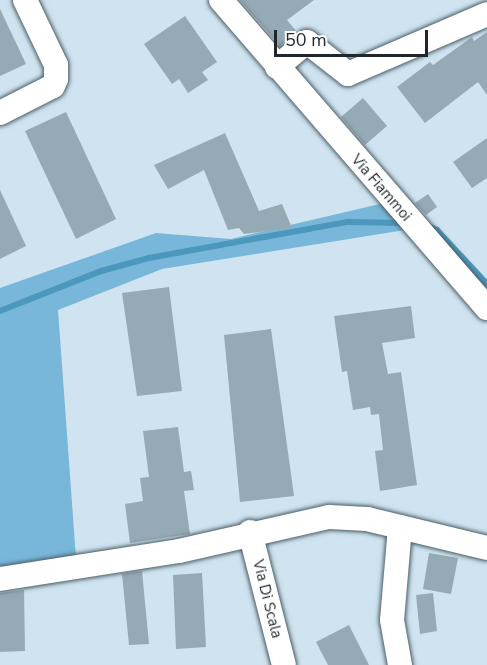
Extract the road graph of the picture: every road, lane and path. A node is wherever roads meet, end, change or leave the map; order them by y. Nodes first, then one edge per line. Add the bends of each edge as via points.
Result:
1 (25, 0) edge
2 (221, 0) edge
3 (487, 14) edge
4 (277, 67) junction
5 (0, 113) edge
6 (487, 308) edge
7 (400, 528) junction
8 (250, 532) junction
9 (487, 548) edge
10 (0, 579) edge
11 (284, 665) edge
12 (400, 665) edge

1 - 5 street via 56,65 56,79 53,86
2 - 4 street, Via Fiammoi
3 - 4 street via 348,74 307,42
4 - 6 street, Via Fiammoi
7 - 8 street via 367,519 329,517
7 - 9 street
7 - 12 street via 392,620
8 - 10 street via 179,551
8 - 11 street, Via Di Scala

